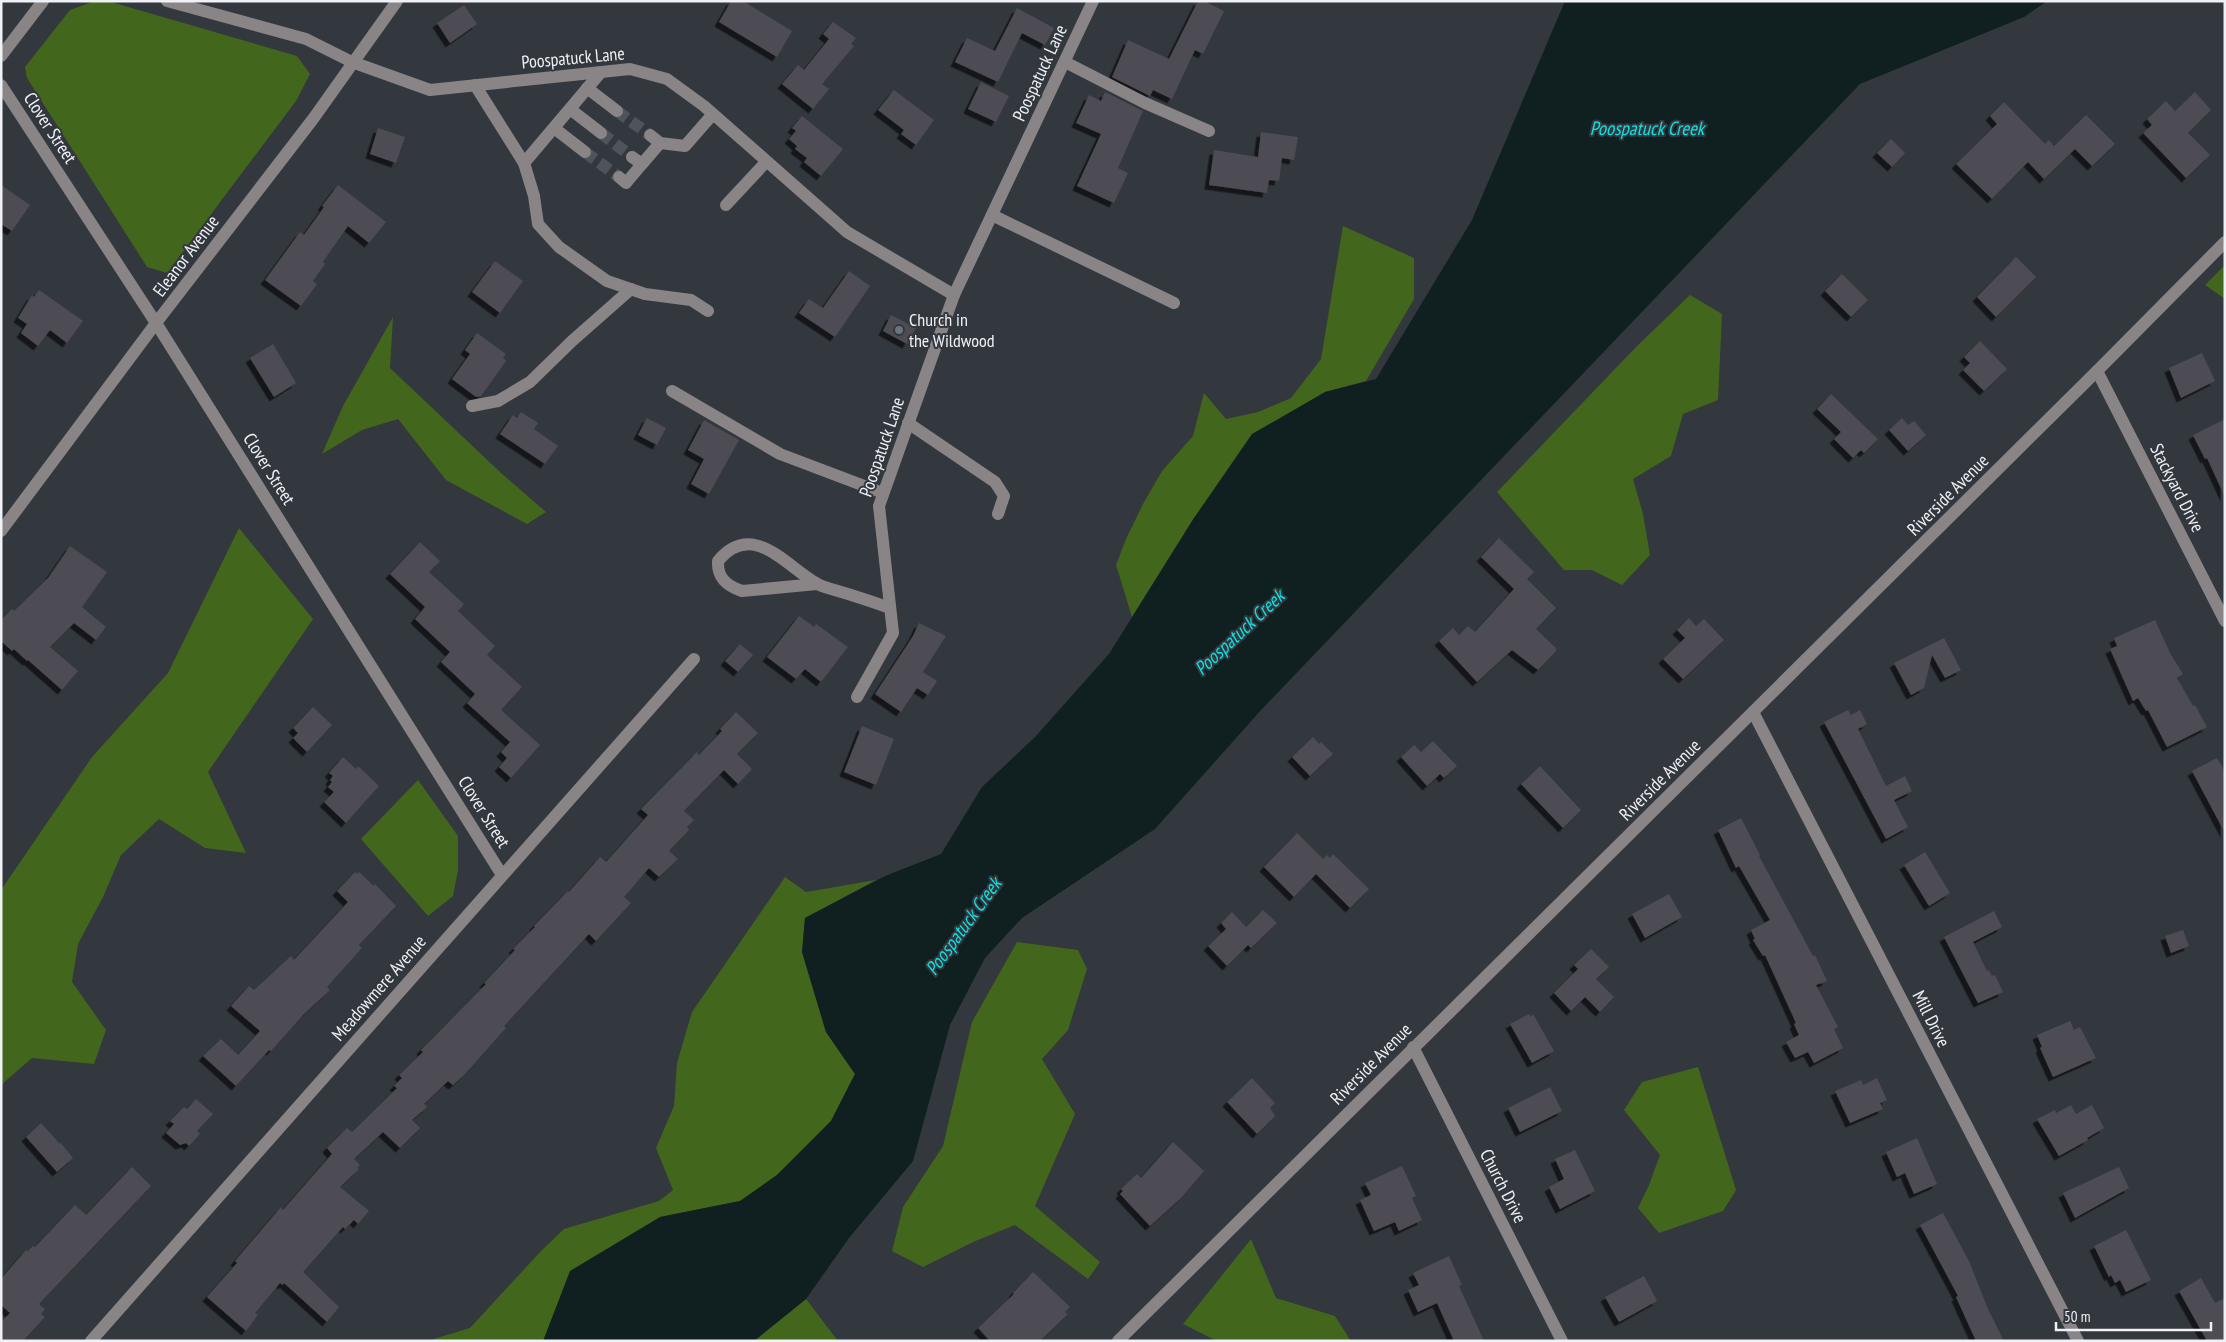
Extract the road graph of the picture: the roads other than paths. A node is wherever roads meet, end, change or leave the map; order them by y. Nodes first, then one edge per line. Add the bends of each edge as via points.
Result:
1 (43, 1) edge
2 (167, 1) edge
3 (397, 1) edge
4 (1093, 1) edge
5 (1, 56) edge
6 (352, 62) junction
7 (1065, 62) junction
8 (601, 72) junction
9 (1, 84) edge
10 (475, 85) junction
11 (587, 88) junction
12 (570, 109) junction
13 (617, 111) tunnel mouth
14 (714, 114) junction
15 (554, 128) junction
16 (1209, 131) dead end
17 (601, 133) tunnel mouth
18 (586, 152) tunnel mouth
19 (766, 162) junction
20 (524, 163) junction
21 (618, 177) dead end
22 (726, 205) dead end
23 (992, 214) junction
24 (2225, 242) edge
25 (631, 289) junction
26 (954, 295) junction
27 (1174, 303) dead end
28 (708, 311) dead end
29 (156, 322) junction
30 (2098, 371) junction
31 (672, 391) dead end
32 (472, 406) dead end
33 (908, 423) junction
34 (884, 493) junction
35 (998, 514) dead end
36 (1, 531) edge
37 (817, 584) junction
38 (890, 608) junction
39 (2225, 621) edge
40 (694, 659) dead end
41 (857, 697) dead end
42 (1753, 712) junction
43 (502, 875) junction
44 (1413, 1047) junction
45 (91, 1341) edge
46 (1118, 1341) edge
47 (1562, 1341) edge
48 (2078, 1341) edge

1 - 5 street
2 - 6 street, Poospatuck Lane via 306,39
3 - 6 street, Eleanor Avenue
4 - 7 street, Poospatuck Lane
6 - 10 street, Poospatuck Lane via 430,90
6 - 29 street, Eleanor Avenue via 313,118
7 - 16 street
7 - 23 street, Poospatuck Lane
8 - 10 street, Poospatuck Lane
8 - 11 street
8 - 14 street, Poospatuck Lane via 630,69 667,79
9 - 29 street, Clover Street
10 - 20 street
11 - 12 street
11 - 13 street
12 - 15 street
12 - 17 street
14 - 19 street, Poospatuck Lane
14 - 21 street via 685,146 655,139 637,160 626,183
15 - 18 street
15 - 20 street
19 - 22 street
19 - 26 street, Poospatuck Lane via 847,232
20 - 25 street via 538,224 559,247 607,281
23 - 26 street, Poospatuck Lane
23 - 27 street
24 - 30 street, Riverside Avenue
25 - 28 street via 691,300
25 - 32 street via 530,382 498,401
26 - 33 street, Poospatuck Lane
29 - 36 street, Eleanor Avenue
29 - 43 street, Clover Street
30 - 39 street, Stackyard Drive
30 - 42 street, Riverside Avenue
31 - 34 street via 780,454
33 - 34 street, Poospatuck Lane
33 - 35 street via 995,482 1004,496
34 - 38 street, Poospatuck Lane via 879,506
37 - 37 street via 787,560 761,546 742,544 733,547 718,561 717,570 723,580 742,591
37 - 38 street
38 - 41 street, Poospatuck Lane via 893,633
40 - 43 street, Meadowmere Avenue
42 - 44 street, Riverside Avenue
42 - 48 street, Mill Drive
43 - 45 street, Meadowmere Avenue
44 - 46 street, Riverside Avenue
44 - 47 street, Church Drive

